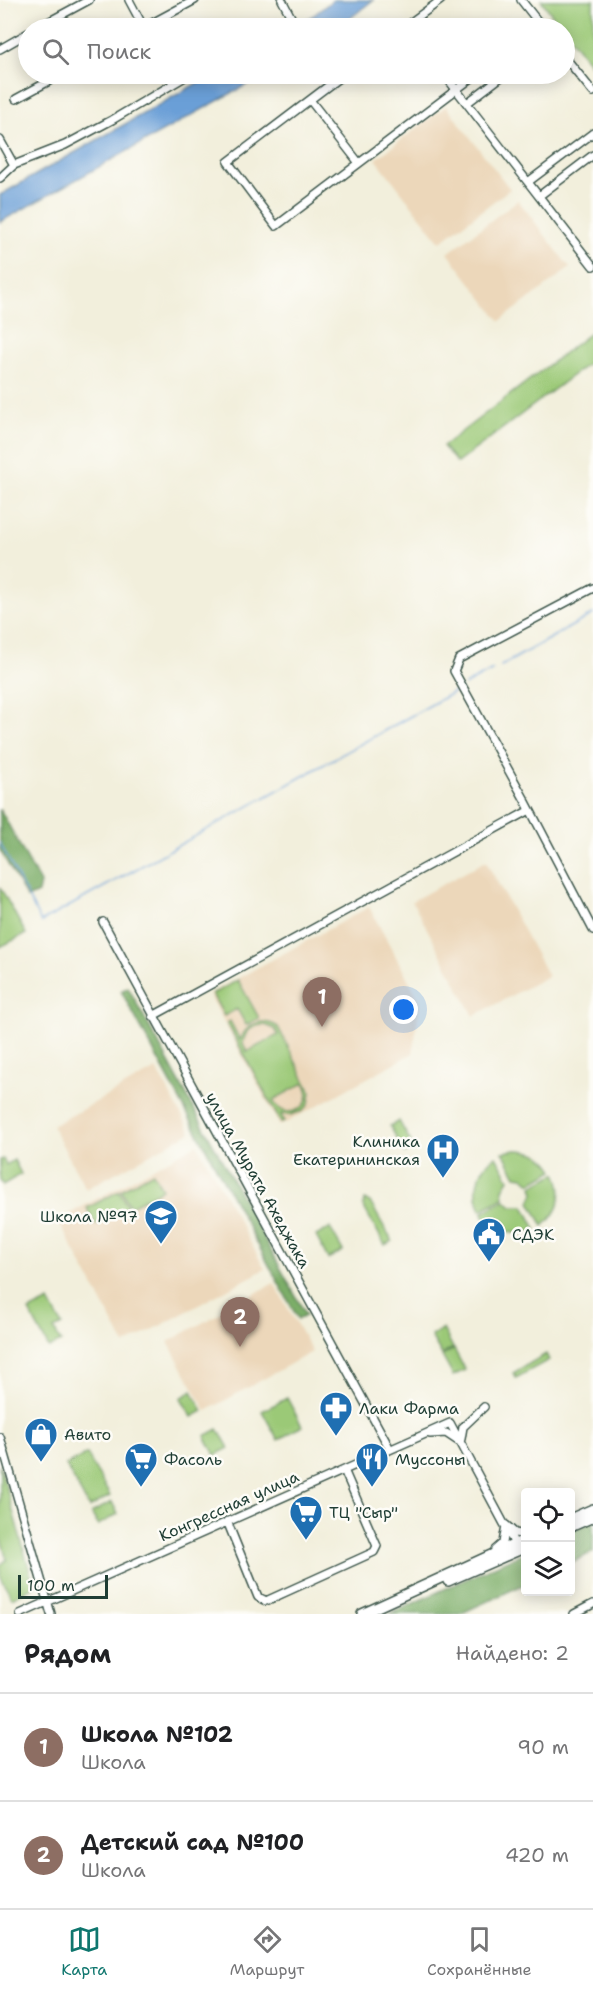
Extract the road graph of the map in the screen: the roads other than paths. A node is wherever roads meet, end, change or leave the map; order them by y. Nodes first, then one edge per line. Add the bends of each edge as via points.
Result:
1 (89, 0) edge
2 (129, 0) edge
3 (195, 0) edge
4 (282, 0) edge
5 (441, 0) edge
6 (521, 0) edge
7 (56, 18) edge
8 (139, 18) edge
9 (162, 18) edge
10 (291, 18) edge
11 (418, 18) edge
12 (534, 18) edge
13 (18, 39) edge
14 (0, 49) edge
15 (575, 70) edge
16 (44, 84) edge
17 (171, 84) edge
18 (331, 84) edge
19 (452, 84) edge
20 (463, 84) edge
21 (492, 84) edge
22 (456, 89) junction
23 (593, 92) edge
24 (16, 99) dead end
25 (310, 100) junction
26 (467, 103) junction
27 (593, 133) edge
28 (0, 140) edge
29 (593, 155) edge
30 (359, 163) junction
31 (14, 165) junction
32 (0, 178) edge
33 (528, 182) junction
34 (539, 196) junction
35 (593, 266) edge
36 (593, 588) edge
37 (530, 810) junction
38 (103, 922) dead end
39 (593, 930) edge
40 (153, 1016) junction
41 (484, 1407) dead end
42 (424, 1434) junction
43 (0, 1437) edge
44 (462, 1444) junction
45 (390, 1449) junction
46 (344, 1470) junction
47 (593, 1508) edge
48 (575, 1516) edge
49 (593, 1517) edge
50 (227, 1521) junction
51 (575, 1525) edge
52 (506, 1526) junction
53 (521, 1535) edge
54 (520, 1547) edge
55 (46, 1601) junction
56 (593, 1604) edge
57 (20, 1614) edge
58 (51, 1614) edge
59 (360, 1614) edge
60 (374, 1614) edge
61 (574, 1614) edge

1 - 7 street
2 - 8 street
3 - 9 street
4 - 10 street
5 - 11 street
6 - 12 street
13 - 14 street
15 - 23 street
16 - 24 street
17 - 31 street via 65,145
18 - 25 street
19 - 22 street
20 - 22 street
21 - 26 street
22 - 26 street
22 - 30 street
25 - 30 street
25 - 30 street via 228,162 276,226
26 - 33 street
27 - 33 street
28 - 31 street
29 - 34 street
31 - 32 street
33 - 34 street
34 - 35 street
36 - 37 street via 459,659 454,671
37 - 39 street
37 - 40 street
38 - 40 street, улица Мурата Ахеджака
40 - 45 street, улица Мурата Ахеджака
41 - 44 street via 463,1427
42 - 44 street via 446,1433
42 - 44 street, Конгрессная улица via 450,1423
42 - 45 street, Конгрессная улица
43 - 55 street
44 - 52 street
45 - 46 street, Конгрессная улица
46 - 50 street, Конгрессная улица
46 - 50 street via 377,1549 266,1601 258,1598
47 - 48 highway
49 - 51 highway
50 - 55 street, Конгрессная улица
52 - 53 street
52 - 54 street
52 - 59 street via 503,1543 494,1550
54 - 59 highway
54 - 60 highway
55 - 57 street, Конгрессная улица
55 - 58 street
56 - 61 street

